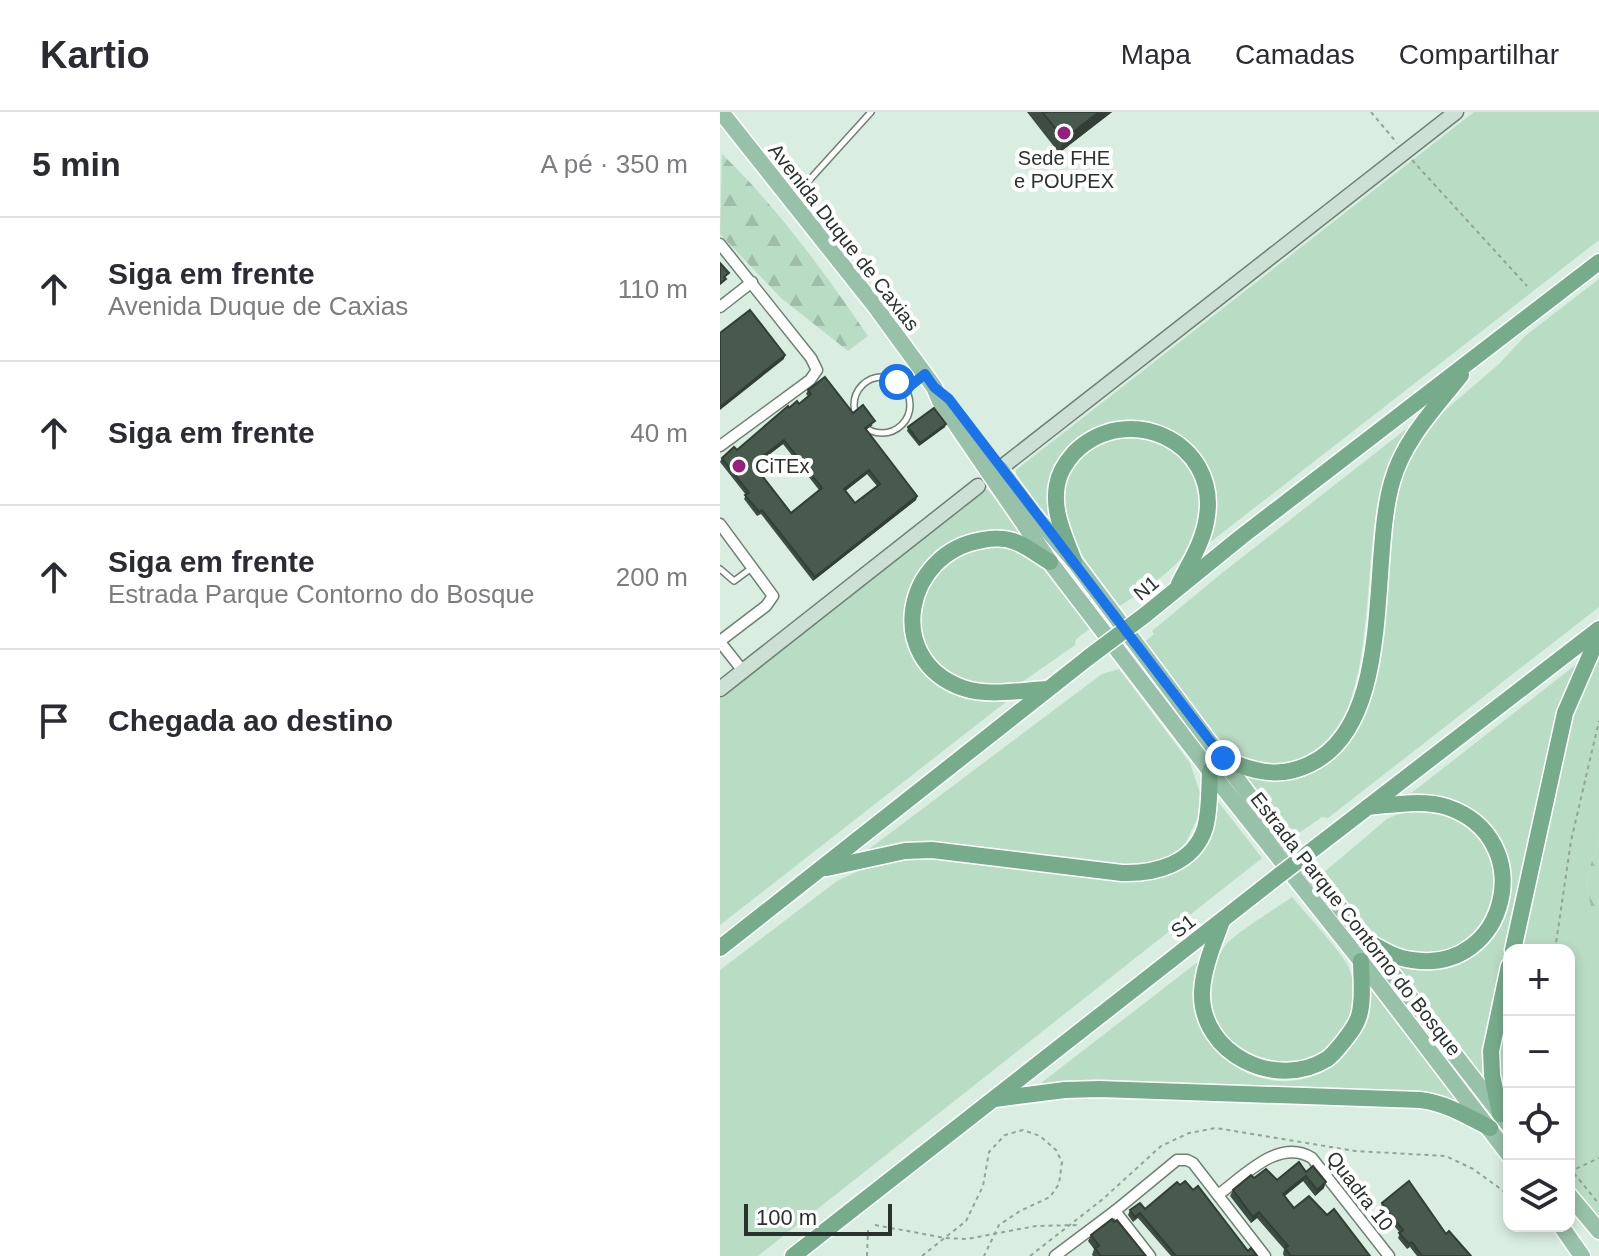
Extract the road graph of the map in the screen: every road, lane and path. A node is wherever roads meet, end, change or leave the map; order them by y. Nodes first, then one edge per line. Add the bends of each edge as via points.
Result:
1 (721, 112) edge
2 (871, 112) edge
3 (1371, 112) edge
4 (1456, 112) edge
5 (1405, 152) junction
6 (791, 201) junction
7 (720, 244) edge
8 (1599, 262) edge
9 (752, 282) junction
10 (1527, 286) dead end
11 (720, 307) edge
12 (1476, 355) junction
13 (930, 381) junction
14 (905, 390) junction
15 (720, 446) edge
16 (998, 474) junction
17 (978, 486) joint
18 (720, 524) edge
19 (1074, 561) junction
20 (1050, 562) junction
21 (753, 566) junction
22 (720, 569) edge
23 (1177, 588) junction
24 (1599, 632) edge
25 (720, 642) edge
26 (743, 671) junction
27 (720, 689) edge
28 (1048, 689) junction
29 (1599, 721) edge
30 (1223, 758) junction
31 (1210, 771) junction
32 (1368, 807) junction
33 (820, 870) junction
34 (1222, 921) junction
35 (1367, 941) junction
36 (1514, 944) edge
37 (1556, 944) edge
38 (720, 948) edge
39 (1361, 961) junction
40 (1503, 994) edge
41 (993, 1100) junction
42 (1503, 1115) edge
43 (1503, 1118) edge
44 (1490, 1128) junction
45 (1503, 1146) edge
46 (1599, 1158) edge
47 (1575, 1170) edge
48 (1575, 1177) edge
49 (1218, 1195) junction
50 (1575, 1202) edge
51 (1599, 1204) edge
52 (1115, 1211) junction
53 (875, 1225) dead end
54 (1095, 1226) junction
55 (868, 1230) dead end
56 (1599, 1231) edge
57 (1565, 1232) edge
58 (993, 1235) junction
59 (945, 1238) junction
60 (1061, 1254) edge
61 (793, 1256) edge
62 (867, 1256) edge
63 (922, 1256) edge
64 (984, 1256) edge
65 (1150, 1256) edge
66 (1265, 1256) edge
67 (1389, 1256) edge
68 (1582, 1256) edge

1 - 6 main road, Avenida Duque de Caxias
2 - 6 lane
3 - 5 path
4 - 5 main road
5 - 10 path
5 - 16 main road
6 - 13 main road, Avenida Duque de Caxias
7 - 9 street
8 - 12 highway, N1
9 - 11 street
9 - 15 street via 817,370
12 - 23 highway, N1
12 - 30 highway via 1411,440 1392,481 1371,659 1348,731 1329,753 1287,772 1246,769
13 - 14 lane
13 - 16 main road, Avenida Duque de Caxias
13 - 16 main road, Avenida Duque de Caxias via 949,399
14 - 14 lane via 887,378 865,384 854,402 860,423 878,433 898,428 910,410
16 - 17 main road
16 - 19 main road, Estrada Parque Contorno do Bosque
16 - 20 main road, Estrada Parque Contorno do Bosque
17 - 26 main road
18 - 21 street
19 - 23 highway via 1057,510 1060,472 1103,432 1147,430 1185,449 1207,490 1202,538
19 - 30 main road, Estrada Parque Contorno do Bosque
20 - 28 highway via 1013,540 989,538 959,546 929,570 912,614 917,646 943,679 979,692
20 - 31 main road, Estrada Parque Contorno do Bosque
21 - 22 lane via 734,581
21 - 25 street via 773,596
23 - 28 highway, N1, bridge
24 - 32 highway, S1
24 - 36 highway via 1565,713
25 - 26 street
26 - 27 main road
28 - 33 highway, N1
29 - 37 path via 1571,841
30 - 35 main road, Estrada Parque Contorno do Bosque
31 - 33 highway via 1207,817 1199,842 1177,862 1152,872 1109,872 932,850
31 - 39 main road, Estrada Parque Contorno do Bosque
32 - 34 highway, S1, bridge
32 - 35 highway via 1424,803 1460,812 1492,841 1504,876 1495,918 1461,953 1438,961 1412,960
33 - 38 highway, N1
34 - 39 highway via 1205,972 1205,1013 1226,1048 1262,1070 1294,1071 1330,1058 1360,1014
34 - 41 highway, S1
35 - 43 main road, Estrada Parque Contorno do Bosque
39 - 44 main road, Estrada Parque Contorno do Bosque
40 - 42 highway via 1491,1051
41 - 44 highway via 1099,1089 1420,1100 1436,1102
41 - 61 highway, S1
44 - 45 main road, Estrada Parque Contorno do Bosque
46 - 47 path
48 - 51 path
49 - 52 street via 1193,1163 1182,1159
49 - 66 street
49 - 67 street, Quadra 10 via 1273,1156 1301,1153 1312,1158
50 - 56 main road
52 - 54 street
52 - 65 street
53 - 59 path
54 - 58 path via 1036,1226
54 - 60 street
55 - 62 path
57 - 68 main road
58 - 59 path
58 - 59 path via 1020,1211 1050,1197 1059,1184 1062,1162 1040,1136 1023,1130 1005,1135 989,1152 983,1186 966,1221
58 - 64 path
59 - 63 path

